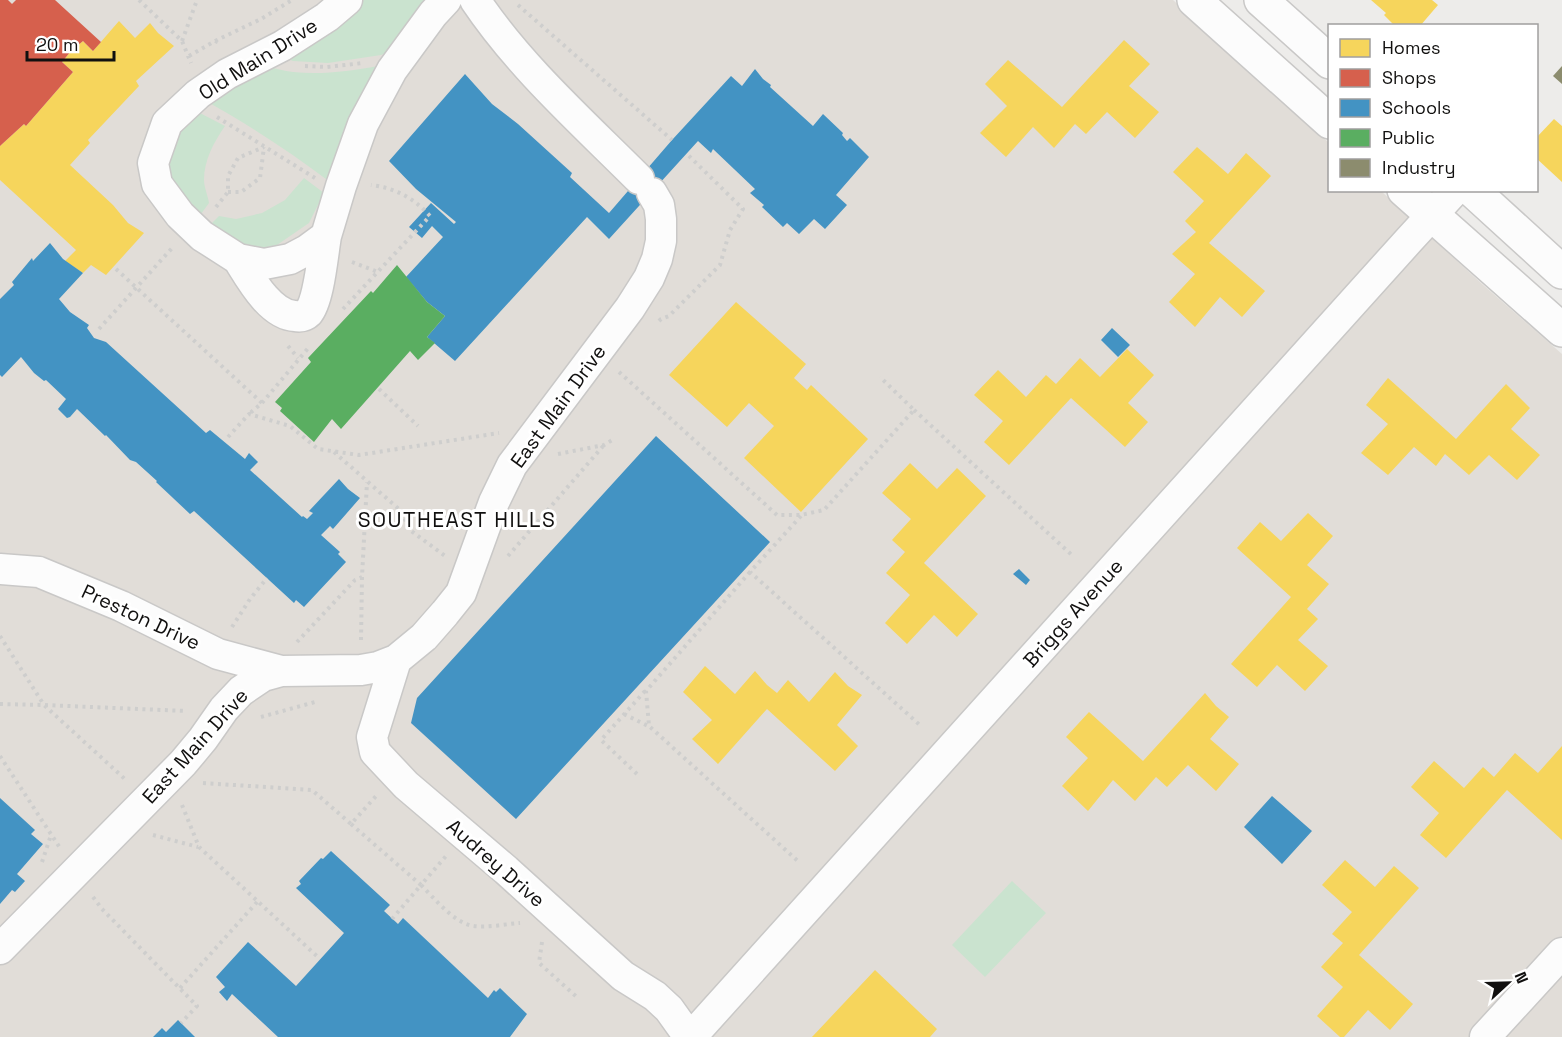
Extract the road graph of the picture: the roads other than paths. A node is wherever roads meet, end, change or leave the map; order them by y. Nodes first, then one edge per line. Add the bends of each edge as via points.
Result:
1 (347, 0) edge
2 (446, 0) edge
3 (475, 0) edge
4 (1194, 0) edge
5 (1261, 0) edge
6 (1328, 61) edge
7 (1328, 121) edge
8 (1406, 192) edge
9 (1453, 192) edge
10 (1474, 192) edge
11 (1432, 215) junction
12 (326, 236) junction
13 (238, 259) junction
14 (1562, 272) edge
15 (1562, 330) edge
16 (0, 569) edge
17 (288, 658) junction
18 (396, 660) junction
19 (0, 949) edge
20 (1562, 953) edge
21 (690, 1037) edge
22 (1485, 1037) edge

1 - 13 street, Old Main Drive via 291,40 227,74 198,94 168,123 153,163 157,184 202,236
2 - 12 street, Old Main Drive via 392,70 363,124
3 - 18 street, East Main Drive via 519,58 645,186 658,205 661,240 649,278 630,308 512,465 494,502 461,593 424,637
4 - 7 main road
5 - 6 main road
8 - 11 main road
9 - 11 street, Briggs Avenue
10 - 14 main road
11 - 15 main road
11 - 21 street, Briggs Avenue
12 - 13 street, Old Main Drive via 290,259 264,264
12 - 13 street, Old Main Drive via 312,305 308,314 300,317 279,311
16 - 17 street, Preston Drive via 39,572 121,606 218,654
17 - 18 street, East Main Drive via 361,670
17 - 19 street, East Main Drive via 241,691 183,763
18 - 21 street, Audrey Drive via 372,737 375,752 406,785 623,976 655,996
20 - 22 street

